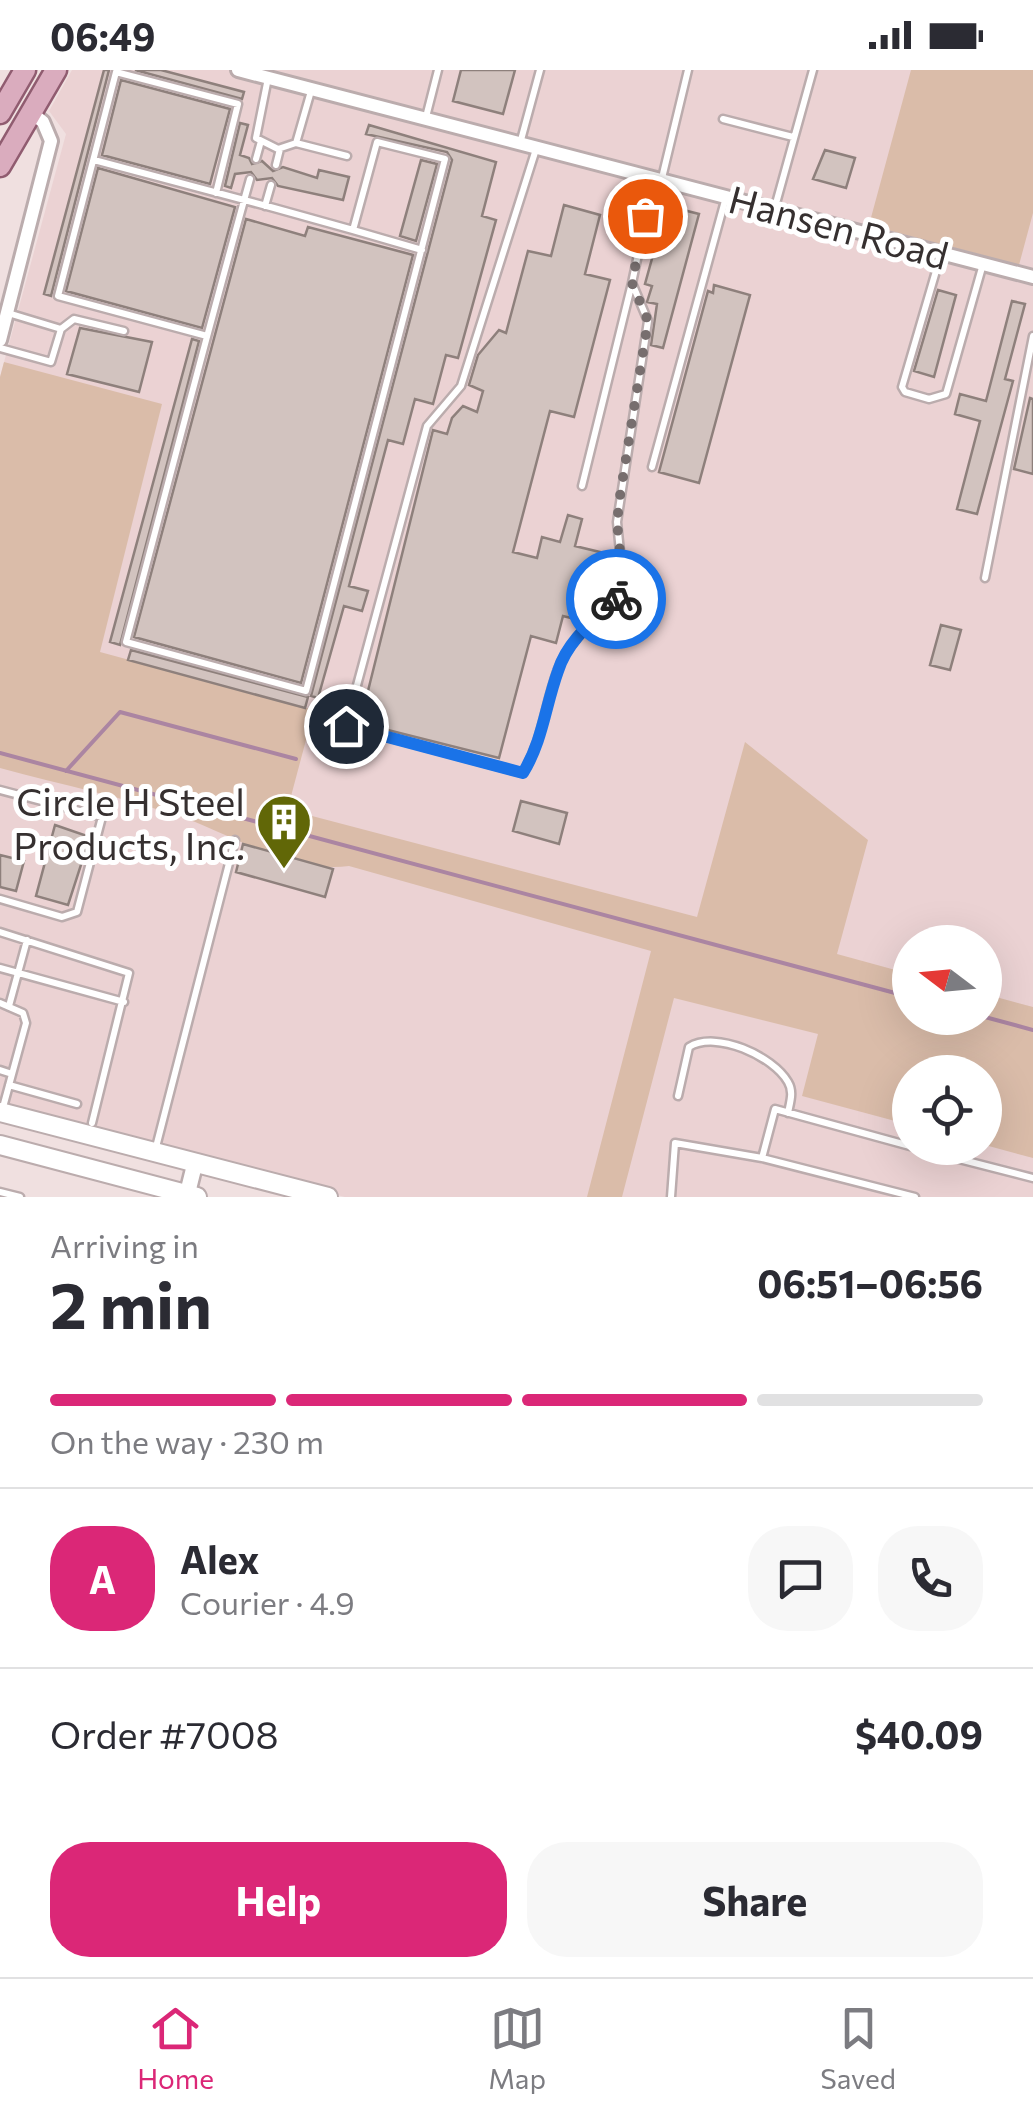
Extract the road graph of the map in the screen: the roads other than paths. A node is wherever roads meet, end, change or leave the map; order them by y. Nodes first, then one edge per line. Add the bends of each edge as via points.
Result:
1 (25, 70) edge
2 (56, 70) edge
3 (238, 70) edge
4 (438, 70) edge
5 (540, 70) edge
6 (688, 70) edge
7 (812, 70) edge
8 (268, 78) junction
9 (312, 88) junction
10 (0, 113) edge
11 (32, 113) junction
12 (426, 117) junction
13 (723, 119) dead end
14 (793, 137) junction
15 (521, 140) junction
16 (261, 141) junction
17 (296, 143) junction
18 (537, 144) junction
19 (280, 149) junction
20 (347, 156) dead end
21 (256, 158) dead end
22 (94, 160) junction
23 (276, 165) dead end
24 (0, 166) edge
25 (250, 179) dead end
26 (658, 179) junction
27 (271, 185) dead end
28 (216, 193) junction
29 (726, 196) junction
30 (244, 200) junction
31 (265, 206) junction
32 (774, 208) junction
33 (353, 230) junction
34 (422, 250) junction
35 (941, 253) junction
36 (983, 264) junction
37 (1033, 276) edge
38 (632, 283) junction
39 (7, 313) junction
40 (61, 329) junction
41 (124, 331) dead end
42 (207, 336) junction
43 (1033, 336) edge
44 (0, 340) edge
45 (0, 348) edge
46 (652, 466) dead end
47 (582, 486) dead end
48 (984, 578) dead end
49 (0, 790) edge
50 (236, 840) dead end
51 (0, 899) edge
52 (0, 932) edge
53 (27, 940) junction
54 (0, 968) edge
55 (18, 973) junction
56 (124, 1002) junction
57 (0, 1003) edge
58 (10, 1006) junction
59 (4, 1073) edge
60 (8, 1085) junction
61 (678, 1096) dead end
62 (77, 1104) dead end
63 (1, 1112) edge
64 (788, 1113) junction
65 (92, 1123) dead end
66 (892, 1141) edge
67 (0, 1145) edge
68 (155, 1152) junction
69 (762, 1158) junction
70 (194, 1162) junction
71 (983, 1165) edge
72 (1033, 1178) edge
73 (5, 1194) edge
74 (192, 1196) edge
75 (20, 1197) edge
76 (328, 1197) edge
77 (671, 1197) edge
78 (915, 1197) edge

1 - 10 main road
2 - 11 main road
3 - 8 street, Hansen Road
4 - 12 lane
5 - 15 lane
6 - 26 lane
7 - 14 lane
8 - 9 street, Hansen Road
8 - 16 lane via 255,130
9 - 12 street, Hansen Road
9 - 17 lane
11 - 24 main road
11 - 39 street via 50,141
12 - 15 street, Hansen Road
13 - 14 lane
14 - 32 lane
15 - 18 street, Hansen Road
16 - 19 lane
16 - 21 lane
17 - 19 lane
17 - 20 lane
18 - 26 street, Hansen Road
18 - 38 lane via 462,386 427,426 346,726 523,773 540,746 558,667 581,632 624,591 617,522 648,321
19 - 23 lane
22 - 28 lane
22 - 28 lane via 116,72 238,104
22 - 42 lane via 58,296
25 - 30 lane
26 - 29 street, Hansen Road
26 - 38 lane
27 - 31 lane
28 - 30 lane
29 - 32 street, Hansen Road
29 - 46 lane
30 - 31 lane
30 - 42 lane
31 - 33 lane
32 - 35 street, Hansen Road
33 - 34 lane
33 - 34 lane via 377,142 445,160
34 - 42 lane via 306,691 126,642
35 - 36 street, Hansen Road
35 - 36 lane via 902,387 929,399 946,394
36 - 37 street, Hansen Road
38 - 47 lane
39 - 40 lane
39 - 44 street
40 - 41 lane via 74,319
40 - 45 lane via 51,362
43 - 48 lane
49 - 51 lane via 102,816 77,912 62,917
50 - 68 lane
52 - 53 lane
53 - 55 lane
53 - 56 lane via 121,967 129,973
54 - 55 lane
55 - 56 lane
55 - 58 lane
56 - 65 lane
57 - 58 lane
58 - 59 lane via 23,1012 26,1023
59 - 60 lane
60 - 62 lane
60 - 63 lane
61 - 64 lane via 689,1048 699,1041 719,1043 745,1050 788,1080
63 - 68 main road
64 - 66 lane
64 - 69 lane via 775,1109
67 - 74 main road
68 - 70 main road
69 - 77 lane via 675,1143
69 - 78 lane
70 - 74 street
70 - 76 main road
71 - 72 lane
73 - 75 lane

